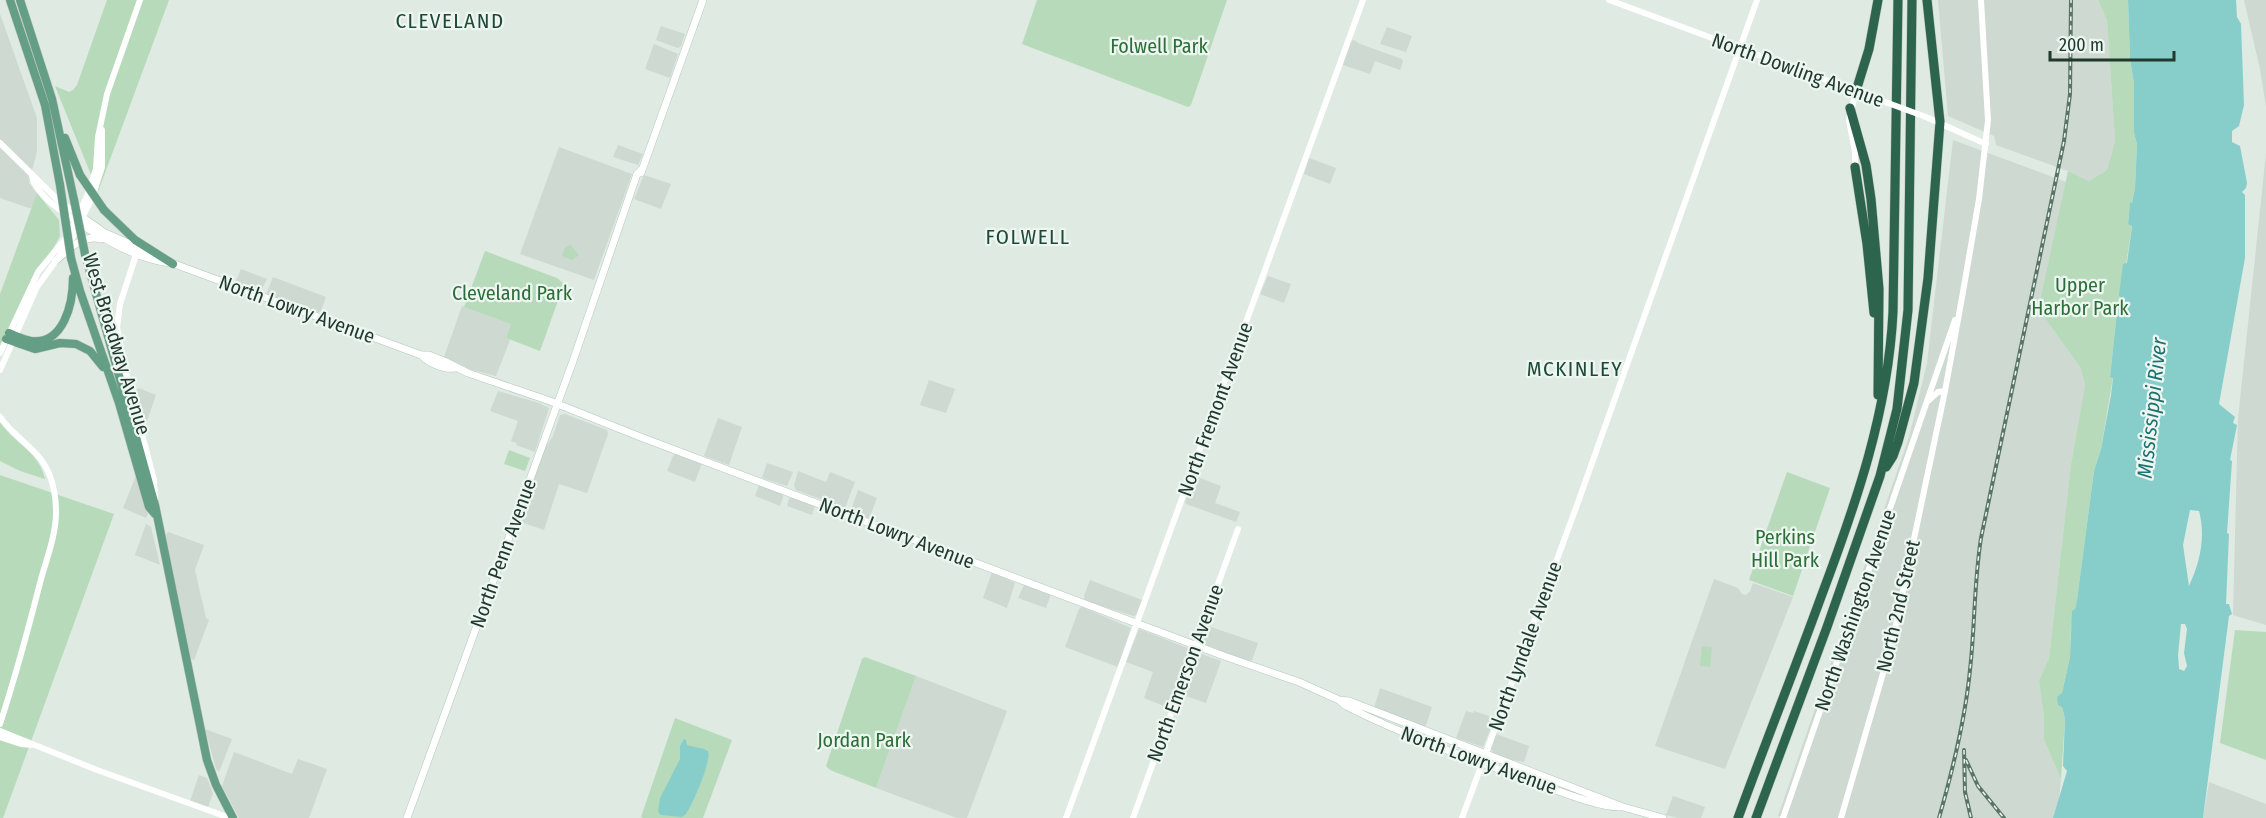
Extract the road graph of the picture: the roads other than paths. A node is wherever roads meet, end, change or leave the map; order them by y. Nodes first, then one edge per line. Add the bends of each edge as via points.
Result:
1 (10, 0) edge
2 (20, 0) edge
3 (140, 0) edge
4 (703, 0) edge
5 (1363, 0) edge
6 (1609, 0) edge
7 (1757, 0) edge
8 (1878, 0) edge
9 (1898, 0) edge
10 (1912, 0) edge
11 (1927, 0) edge
12 (1981, 0) edge
13 (1740, 49) junction
14 (1856, 91) junction
15 (52, 99) junction
16 (1850, 108) junction
17 (1940, 122) junction
18 (0, 143) edge
19 (1986, 144) junction
20 (1855, 167) joint
21 (79, 219) junction
22 (103, 239) junction
23 (130, 245) junction
24 (136, 254) junction
25 (55, 261) junction
26 (71, 261) junction
27 (173, 264) junction
28 (1961, 305) junction
29 (11, 338) junction
30 (1878, 340) junction
31 (0, 353) edge
32 (0, 370) edge
33 (111, 379) junction
34 (1945, 391) junction
35 (1928, 402) junction
36 (557, 404) junction
37 (0, 417) edge
38 (1880, 476) junction
39 (1860, 489) junction
40 (155, 510) junction
41 (1238, 529) dead end
42 (1137, 623) junction
43 (1195, 645) junction
44 (1339, 700) junction
45 (0, 724) edge
46 (0, 731) edge
47 (0, 737) edge
48 (33, 745) junction
49 (1485, 754) junction
50 (1482, 763) junction
51 (1623, 807) junction
52 (231, 818) edge
53 (407, 818) edge
54 (1066, 818) edge
55 (1133, 818) edge
56 (1462, 818) edge
57 (1663, 818) edge
58 (1738, 818) edge
59 (1756, 818) edge
60 (1783, 818) edge
61 (1841, 818) edge

1 - 26 main road, West Broadway Avenue, bridge via 51,132
2 - 15 main road, West Broadway Avenue
3 - 21 street via 107,94 101,123 100,176
4 - 36 main road, North Penn Avenue
5 - 42 street, North Fremont Avenue
6 - 13 street, North Dowling Avenue
7 - 13 street, North Lyndale Avenue
8 - 14 highway via 1869,50
9 - 39 highway via 1892,332 1882,400
10 - 38 highway via 1907,321 1899,400
11 - 17 highway
12 - 19 street, North Washington Avenue
13 - 14 street, North Dowling Avenue
13 - 49 street, North Lyndale Avenue
14 - 16 street
14 - 17 street, North Dowling Avenue, bridge
15 - 27 main road, bridge via 80,175 104,210 135,240
15 - 40 main road, West Broadway Avenue, bridge via 85,254
16 - 20 street
16 - 30 highway via 1871,199 1879,289
17 - 19 street, North Dowling Avenue
17 - 38 highway via 1928,278 1916,371 1893,456
18 - 21 street
19 - 28 street, North Washington Avenue
20 - 30 highway
21 - 22 main road, North Lowry Avenue
21 - 23 main road, North Lowry Avenue
21 - 25 street
21 - 29 street via 38,272
22 - 24 main road, North Lowry Avenue
22 - 25 main road via 92,237 78,242
23 - 24 street
23 - 27 main road, North Lowry Avenue
24 - 27 main road, North Lowry Avenue
24 - 40 street, West Broadway Avenue via 117,327 154,480
25 - 29 street
26 - 29 main road via 71,299 60,328 40,341
26 - 33 main road, West Broadway Avenue
27 - 36 main road, North Lowry Avenue via 421,355 449,369
28 - 34 street, North Washington Avenue
28 - 35 street, North Washington Avenue
29 - 31 street
29 - 32 street
29 - 33 main road via 35,349 64,343 84,347 94,354
30 - 39 highway via 1878,399
33 - 40 main road, West Broadway Avenue via 149,507
34 - 35 street
34 - 61 street, North 2nd Street via 1893,639
35 - 60 street, North Washington Avenue
36 - 42 main road, North Lowry Avenue
36 - 53 main road, North Penn Avenue
37 - 45 street via 35,451 46,468 56,513 26,639
38 - 59 highway
39 - 58 highway
40 - 52 main road, West Broadway Avenue via 207,760
41 - 43 street, North Emerson Avenue
42 - 43 main road, North Lowry Avenue
42 - 54 street, North Fremont Avenue
43 - 44 main road, North Lowry Avenue
43 - 55 street, North Emerson Avenue
44 - 49 main road, North Lowry Avenue
44 - 50 main road, North Lowry Avenue via 1399,731
46 - 48 street
47 - 48 street
48 - 52 street
49 - 50 street, North Lyndale Avenue
49 - 51 main road, North Lowry Avenue
50 - 51 main road, North Lowry Avenue via 1555,789
50 - 56 street, North Lyndale Avenue
51 - 57 main road, North Lowry Avenue

